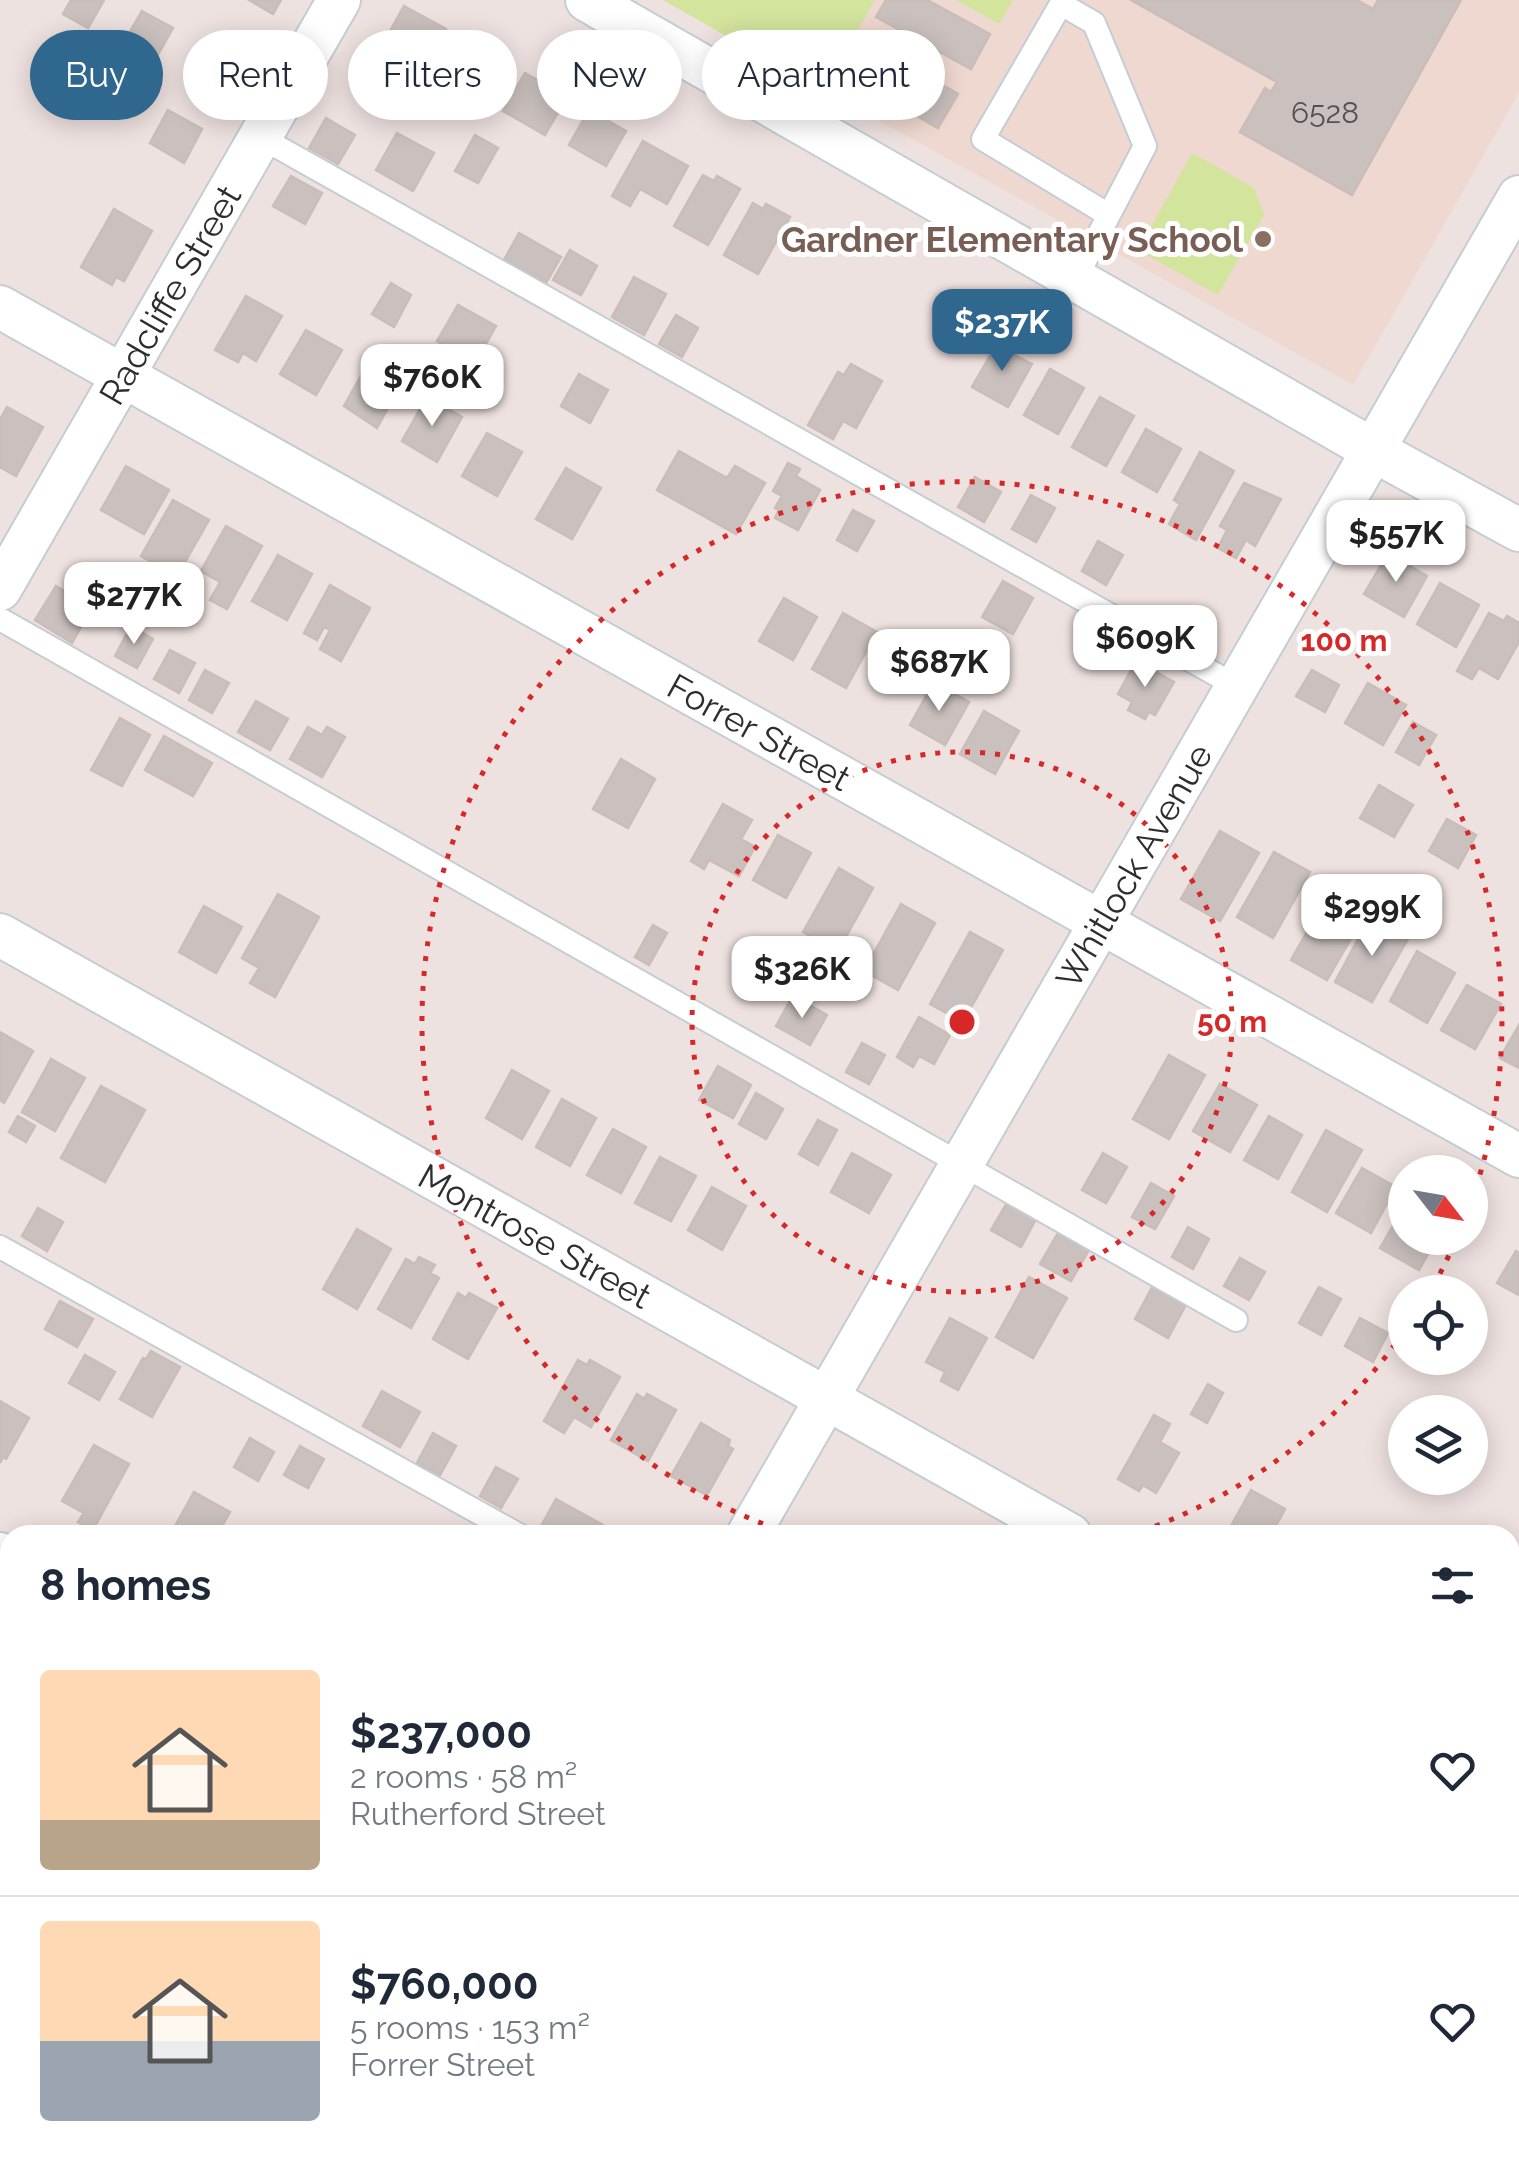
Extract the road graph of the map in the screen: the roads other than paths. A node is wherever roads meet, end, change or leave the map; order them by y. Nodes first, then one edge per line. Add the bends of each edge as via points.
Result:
1 (339, 0) edge
2 (587, 0) edge
3 (260, 137) junction
4 (1519, 197) edge
5 (1107, 214) junction
6 (1075, 280) junction
7 (0, 307) edge
8 (124, 376) junction
9 (1373, 450) junction
10 (1519, 530) edge
11 (0, 590) edge
12 (0, 619) edge
13 (1238, 686) junction
14 (1102, 922) junction
15 (0, 935) edge
16 (1519, 1156) edge
17 (962, 1165) junction
18 (0, 1247) edge
19 (1236, 1320) dead end
20 (825, 1400) junction
21 (501, 1525) edge
22 (754, 1525) edge
23 (1052, 1525) edge

1 - 3 street, Radcliffe Street
2 - 6 street
3 - 8 street, Radcliffe Street
3 - 13 lane
4 - 9 street, Whitlock Avenue
5 - 5 lane via 1145,146 1094,23 1060,4 983,139
5 - 6 lane
6 - 9 street
7 - 8 street, Forrer Street
8 - 11 street, Radcliffe Street
8 - 14 street, Forrer Street
9 - 10 street
9 - 13 street, Whitlock Avenue
12 - 17 lane
13 - 14 street, Whitlock Avenue
14 - 16 street, Forrer Street
14 - 17 street, Whitlock Avenue
15 - 20 street, Montrose Street
17 - 19 lane
17 - 20 street, Whitlock Avenue
18 - 21 lane
20 - 22 street, Whitlock Avenue
20 - 23 street, Montrose Street

